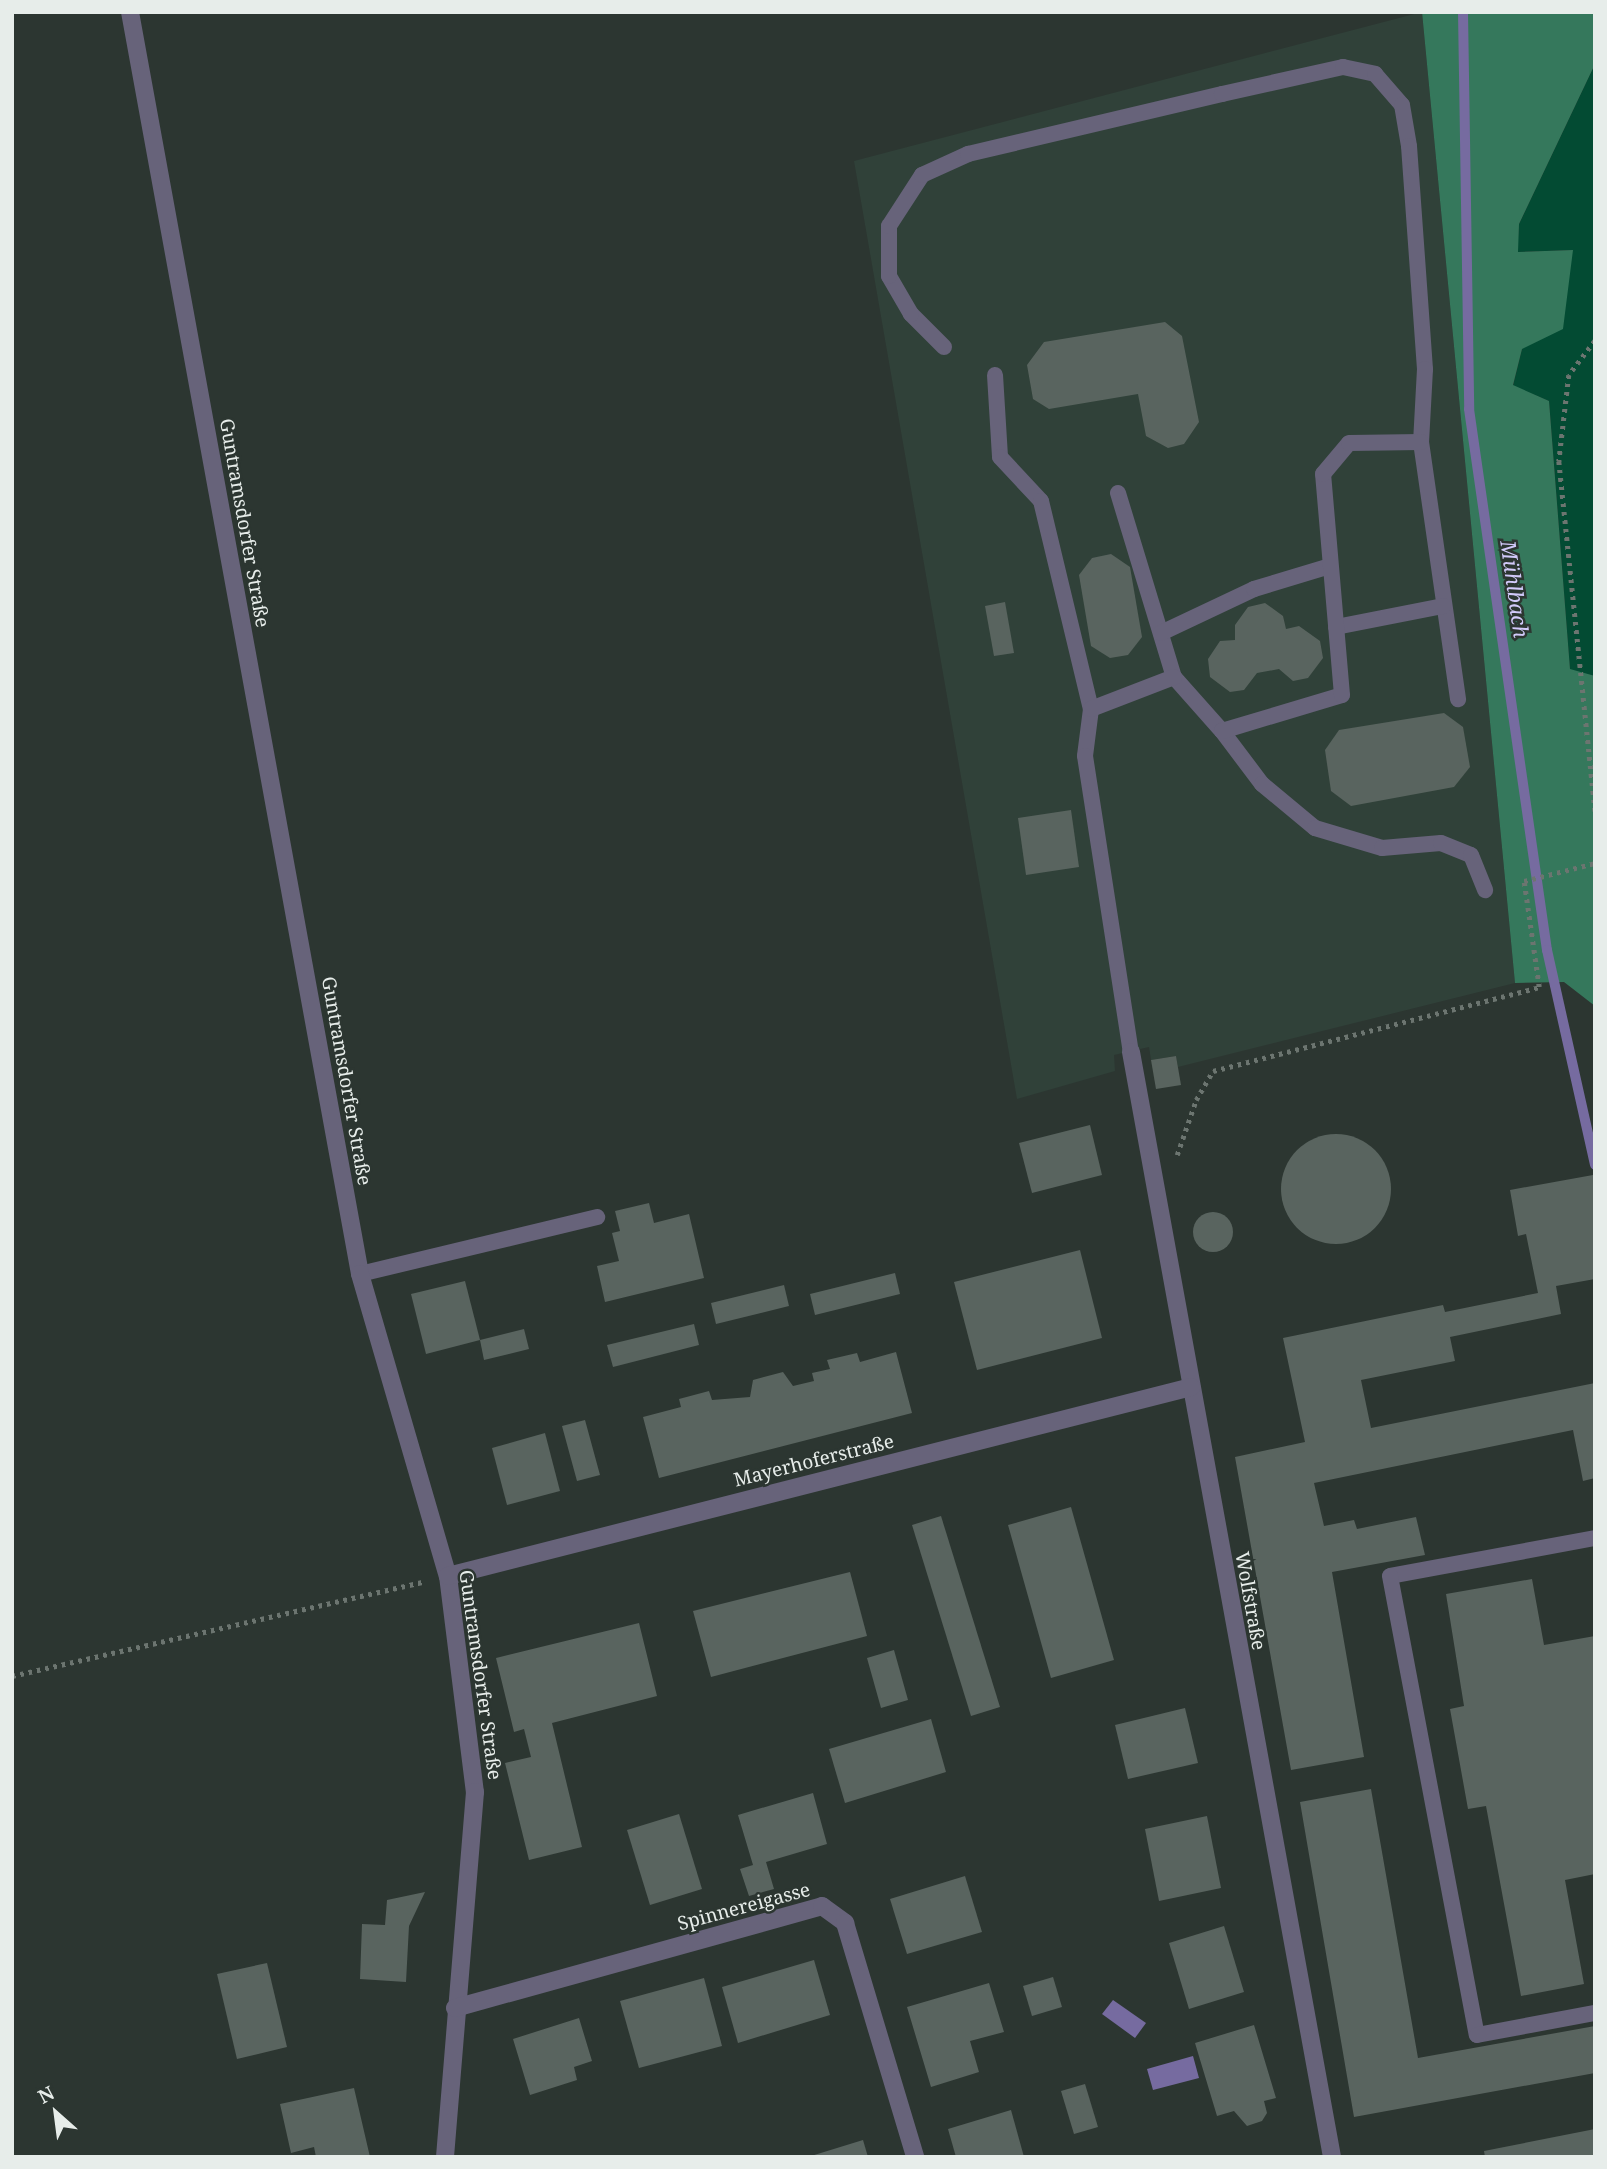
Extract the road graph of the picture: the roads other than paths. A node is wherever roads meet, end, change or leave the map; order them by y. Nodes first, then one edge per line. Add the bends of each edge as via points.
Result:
1 (130, 12) edge
2 (944, 347) dead end
3 (995, 374) dead end
4 (1421, 442) junction
5 (1118, 493) dead end
6 (1330, 566) junction
7 (1443, 607) junction
8 (1336, 627) junction
9 (1161, 633) junction
10 (1174, 677) junction
11 (1458, 699) dead end
12 (1091, 709) junction
13 (1222, 730) junction
14 (1485, 890) dead end
15 (1131, 1052) joint
16 (597, 1217) dead end
17 (360, 1274) junction
18 (1191, 1387) junction
19 (1595, 1538) edge
20 (448, 1576) junction
21 (455, 2008) junction
22 (1595, 2013) edge
23 (445, 2157) edge
24 (915, 2157) edge
25 (1332, 2157) edge

1 - 17 street, Guntramsdorfer Straße
2 - 4 lane via 911,314 889,276 889,226 922,175 968,154 1343,67 1375,74 1402,105 1425,369
3 - 12 lane via 1000,457 1041,501
4 - 6 lane via 1349,443 1323,474
4 - 7 lane
5 - 9 lane
6 - 8 lane
6 - 9 lane via 1254,589
7 - 8 lane
7 - 11 lane
8 - 13 lane via 1342,695
9 - 10 lane
10 - 12 lane
10 - 13 lane
12 - 15 lane via 1085,756
13 - 14 lane via 1262,784 1315,828 1382,848 1441,843 1471,855
15 - 18 street, Wolfstraße
16 - 17 lane
17 - 20 street, Guntramsdorfer Straße
18 - 20 street, Mayerhoferstraße
18 - 25 street, Wolfstraße
19 - 22 lane via 1391,1576 1477,2035
20 - 21 street, Guntramsdorfer Straße via 475,1792
21 - 23 street, Guntramsdorfer Straße
21 - 24 street, Spinnereigasse via 822,1906 845,1923

